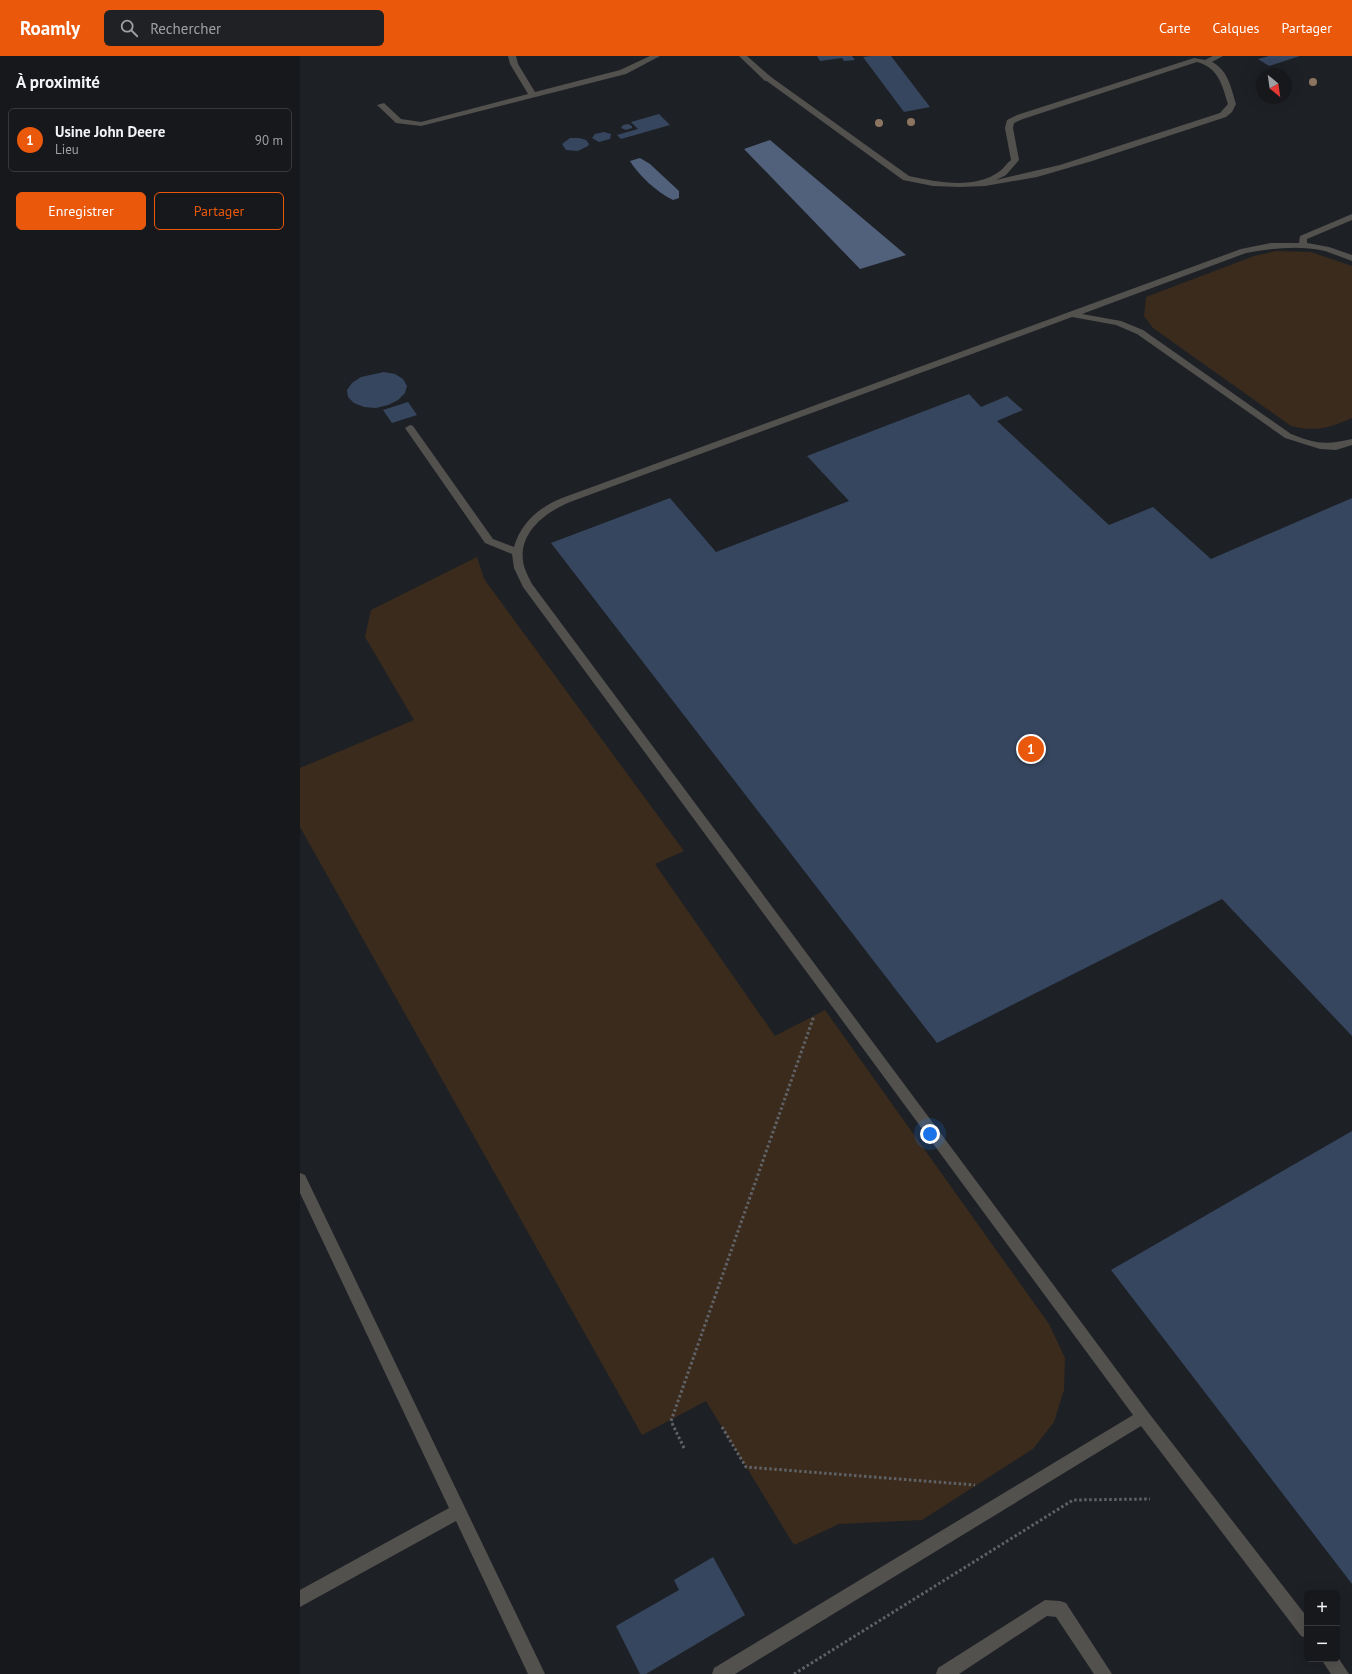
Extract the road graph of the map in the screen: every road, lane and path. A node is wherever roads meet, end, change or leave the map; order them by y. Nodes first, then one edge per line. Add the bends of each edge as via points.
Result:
1 (512, 56) edge
2 (656, 56) edge
3 (743, 56) edge
4 (1219, 56) edge
5 (1206, 62) junction
6 (532, 94) junction
7 (381, 105) dead end
8 (980, 184) junction
9 (1352, 217) edge
10 (1303, 245) junction
11 (1352, 258) edge
12 (1072, 314) junction
13 (410, 428) dead end
14 (1352, 442) edge
15 (518, 552) junction
16 (815, 1012) dead end
17 (300, 1179) edge
18 (1143, 1417) junction
19 (722, 1427) dead end
20 (684, 1448) dead end
21 (975, 1485) dead end
22 (1150, 1499) dead end
23 (459, 1511) junction
24 (300, 1599) edge
25 (1304, 1626) edge
26 (1331, 1662) edge
27 (537, 1674) edge
28 (720, 1674) edge
29 (794, 1674) edge
30 (944, 1674) edge
31 (1104, 1674) edge
32 (1340, 1674) edge

1 - 6 street
2 - 6 street via 623,72
3 - 8 street via 768,79 906,178 947,186
4 - 5 street
5 - 8 street via 1197,60 1010,122 1015,160 1003,173
5 - 8 street via 1223,75 1232,104 1223,115 1042,174
6 - 7 street via 421,124 399,121
9 - 10 street via 1303,238
10 - 11 street via 1334,251
10 - 12 street via 1265,246 1244,251
12 - 14 street via 1118,323 1140,332 1288,436 1310,446 1332,447
12 - 15 street via 566,500 545,510 530,524 522,537
13 - 15 street via 489,540
15 - 18 street via 519,568 527,585
16 - 20 path via 671,1421
17 - 23 street
18 - 25 street
18 - 28 street
19 - 21 path via 746,1467
22 - 29 path via 1073,1500
23 - 24 street
23 - 27 street
26 - 32 street
30 - 31 street via 1045,1608 1060,1609

